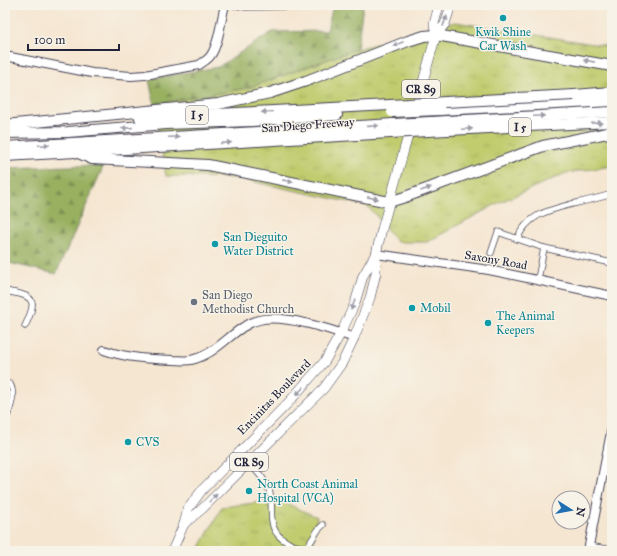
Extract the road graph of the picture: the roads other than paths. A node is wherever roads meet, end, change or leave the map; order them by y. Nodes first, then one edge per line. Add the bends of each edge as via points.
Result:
1 (225, 5) edge
2 (234, 5) edge
3 (439, 5) edge
4 (451, 5) edge
5 (320, 6) edge
6 (436, 35) junction
7 (5, 56) edge
8 (612, 66) edge
9 (612, 92) edge
10 (612, 101) edge
11 (390, 108) junction
12 (612, 112) edge
13 (612, 122) edge
14 (5, 126) edge
15 (429, 127) junction
16 (392, 129) junction
17 (612, 132) edge
18 (5, 133) edge
19 (5, 147) edge
20 (76, 152) junction
21 (5, 156) edge
22 (612, 194) edge
23 (389, 202) junction
24 (517, 239) junction
25 (544, 248) junction
26 (491, 253) dead end
27 (376, 254) junction
28 (612, 264) edge
29 (538, 279) junction
30 (5, 291) edge
31 (612, 296) edge
32 (25, 326) dead end
33 (341, 333) junction
34 (354, 338) junction
35 (104, 350) dead end
36 (5, 384) edge
37 (5, 416) edge
38 (612, 428) edge
39 (249, 462) junction
40 (184, 524) junction
41 (323, 526) dead end
42 (588, 548) edge
43 (612, 550) edge
44 (172, 551) edge

1 - 7 street via 216,47 211,55 198,65 131,76 92,73
2 - 5 street
3 - 6 main road, Encinitas Boulevard / CR S9 via 434,24
6 -> 4 main road, Encinitas Boulevard / CR S9 via 445,24
8 -> 6 highway
6 -> 14 highway via 408,41 270,93 218,104
6 - 23 main road, Encinitas Boulevard / CR S9
9 - 11 highway, San Diego Freeway / I 5, bridge
10 - 11 highway, bridge via 440,110
11 -> 14 highway, San Diego Freeway / I 5
11 -> 18 highway via 252,121
15 -> 12 highway
15 -> 13 highway, San Diego Freeway / I 5
15 - 16 highway, San Diego Freeway / I 5, bridge
19 -> 16 highway
20 -> 16 highway, San Diego Freeway / I 5
23 -> 17 highway via 543,146
20 - 21 highway, San Diego Freeway / I 5
20 -> 23 highway via 92,159 208,165
22 - 24 street via 546,210 528,222
23 - 27 main road, Encinitas Boulevard / CR S9
24 - 25 street
24 - 26 street via 498,232
25 - 28 street
25 - 29 street
27 - 29 street, Saxony Road
27 -> 33 main road, Encinitas Boulevard / CR S9 via 363,276 355,303
27 - 34 main road, Encinitas Boulevard / CR S9 via 376,273 370,298
29 - 31 street, Saxony Road
30 - 32 street via 25,295 30,299 33,306
33 - 34 street
33 - 35 street via 290,320 270,319 258,320 237,331 202,357 189,361 139,358
33 -> 40 main road, Encinitas Boulevard / CR S9 via 325,361 309,381 202,490 188,509
34 - 39 main road, Encinitas Boulevard / CR S9 via 342,363 324,388
36 - 37 street via 10,384 13,389 10,410
38 - 42 street
40 -> 39 main road, Encinitas Boulevard / CR S9
39 - 41 street via 268,487 273,526 282,540 296,546 308,546
40 - 44 main road, Encinitas Boulevard / CR S9
42 - 43 street

